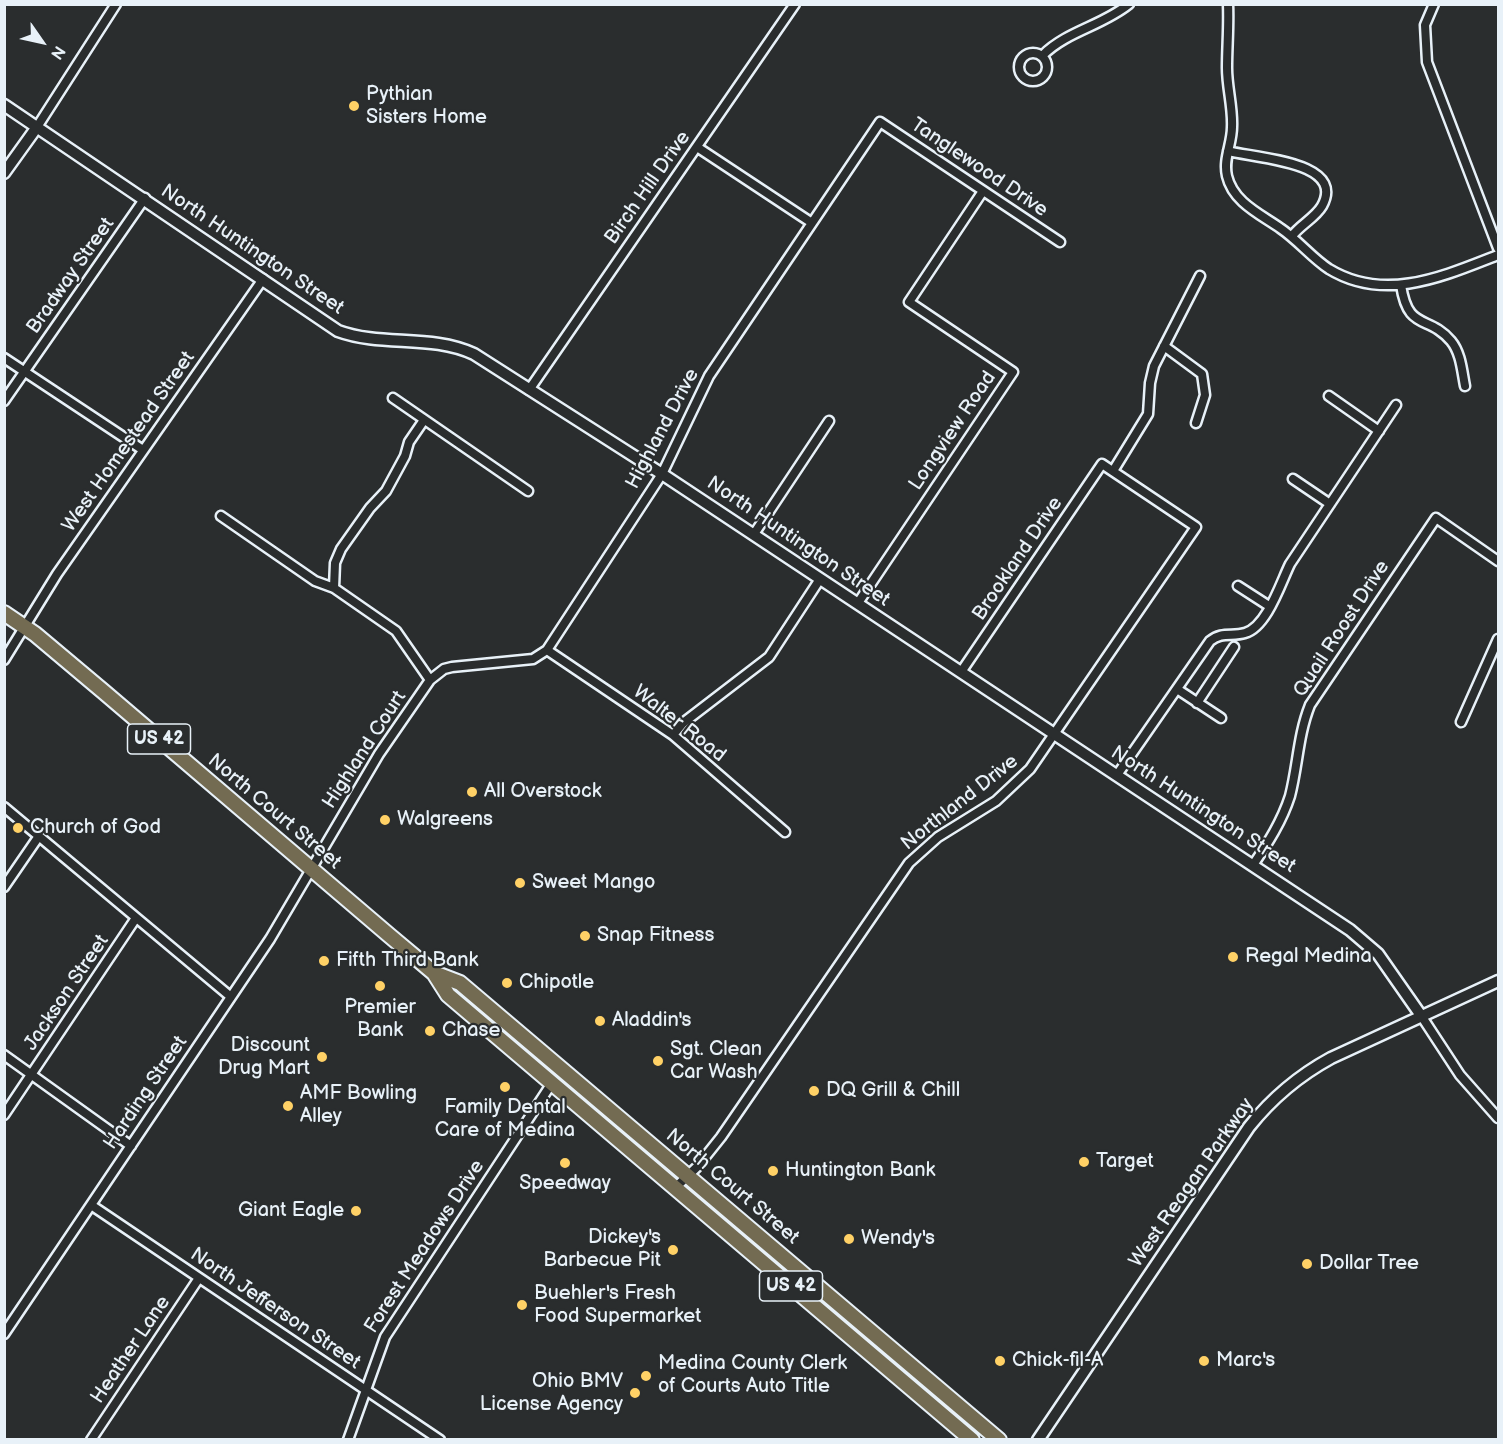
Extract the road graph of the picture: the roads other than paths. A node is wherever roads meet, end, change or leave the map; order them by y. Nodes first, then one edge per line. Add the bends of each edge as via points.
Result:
1 (116, 4) edge
2 (795, 4) edge
3 (1129, 4) edge
4 (1228, 4) edge
5 (1434, 4) edge
6 (1043, 55) dead end
7 (4, 105) edge
8 (880, 122) joint
9 (37, 127) junction
10 (697, 147) junction
11 (1228, 151) junction
12 (4, 173) edge
13 (983, 191) junction
14 (145, 198) junction
15 (812, 224) junction
16 (1292, 236) junction
17 (1060, 242) dead end
18 (1498, 248) edge
19 (1498, 255) edge
20 (1200, 276) dead end
21 (263, 279) junction
22 (1401, 285) junction
23 (1164, 346) junction
24 (4, 358) edge
25 (25, 372) junction
26 (1465, 386) dead end
27 (529, 390) junction
28 (1329, 396) dead end
29 (393, 398) dead end
30 (4, 401) edge
31 (1396, 405) dead end
32 (424, 420) junction
33 (829, 421) dead end
34 (1196, 423) dead end
35 (1379, 431) junction
36 (143, 450) junction
37 (1113, 471) junction
38 (662, 474) junction
39 (1293, 479) dead end
40 (528, 491) dead end
41 (1330, 504) junction
42 (221, 516) dead end
43 (753, 534) junction
44 (1498, 561) edge
45 (820, 579) junction
46 (1238, 586) dead end
47 (334, 588) junction
48 (858, 603) junction
49 (1269, 606) junction
50 (4, 613) edge
51 (24, 627) junction
52 (1498, 639) edge
53 (1234, 647) dead end
54 (547, 650) junction
55 (4, 660) edge
56 (961, 672) junction
57 (430, 680) junction
58 (1177, 689) junction
59 (1197, 703) junction
60 (1221, 718) dead end
61 (1461, 722) dead end
62 (673, 735) junction
63 (1056, 735) junction
64 (1117, 775) junction
65 (4, 807) edge
66 (786, 832) dead end
67 (39, 836) junction
68 (1253, 866) junction
69 (312, 870) junction
70 (4, 887) edge
71 (136, 918) junction
72 (434, 973) junction
73 (1498, 981) edge
74 (231, 997) junction
75 (1422, 1017) junction
76 (4, 1056) edge
77 (31, 1075) junction
78 (552, 1083) junction
79 (4, 1115) edge
80 (1498, 1118) edge
81 (131, 1146) junction
82 (688, 1175) junction
83 (675, 1188) junction
84 (91, 1205) junction
85 (199, 1278) junction
86 (4, 1334) edge
87 (366, 1390) junction
88 (91, 1440) edge
89 (348, 1440) edge
90 (440, 1440) edge
91 (972, 1440) edge
92 (999, 1440) edge
93 (1038, 1440) edge

1 - 9 street
2 - 10 street, Birch Hill Drive
3 - 6 street via 1102,22 1063,39
4 - 11 street via 1227,68 1233,124
5 - 18 street via 1425,26 1426,62
7 - 9 street, North Huntington Street
8 - 13 street, Tanglewood Drive
8 - 15 street, Highland Drive
9 - 12 street
9 - 14 street, North Huntington Street
10 - 15 street
10 - 27 street, Birch Hill Drive
11 - 16 street via 1227,175 1234,194
11 - 16 street via 1308,168 1319,176 1325,188 1323,204
13 - 17 street, Tanglewood Drive
13 - 48 street, Longview Road via 909,302 1012,372
14 - 21 street, North Huntington Street
14 - 25 street, Bradway Street
15 - 38 street, Highland Drive via 704,385
16 - 22 street via 1340,274 1369,283
19 - 22 street via 1433,280
20 - 23 street
21 - 27 street, North Huntington Street via 338,331 367,339 455,345
21 - 36 street, West Homestead Street
22 - 26 street via 1409,313 1453,343
23 - 34 street via 1202,374 1205,395
23 - 37 street via 1150,383 1148,414
24 - 25 street
25 - 30 street, Bradway Street
25 - 36 street
27 - 38 street, North Huntington Street
28 - 35 street
29 - 32 street
31 - 35 street
32 - 40 street
32 - 47 street via 386,491 341,549 335,563
33 - 43 street
35 - 41 street
36 - 51 street, West Homestead Street
37 - 56 street, Brookland Drive via 1102,464
37 - 63 street, Northland Drive via 1196,527
38 - 43 street, North Huntington Street
38 - 54 street, Highland Drive
39 - 41 street
41 - 49 street via 1290,564
42 - 47 street via 315,581
43 - 45 street, North Huntington Street
44 - 68 street, Quail Roost Drive via 1436,518 1310,705 1299,739 1290,796 1274,833
45 - 48 street, North Huntington Street
45 - 62 street via 769,657 683,723
46 - 49 street
47 - 57 street via 396,631
48 - 56 street, North Huntington Street
49 - 58 street via 1252,631 1223,634 1210,641
50 - 51 main road, North Court Street / US 42
51 - 55 street, West Homestead Street
51 - 69 main road, North Court Street / US 42
52 - 61 street
53 - 59 street
54 - 57 street via 532,659 452,667
54 - 62 street, Walter Road
56 - 63 street, North Huntington Street
57 - 69 street, Highland Court via 379,754
58 - 59 street
58 - 64 street
59 - 60 street
62 - 66 street, Walter Road
63 - 64 street, North Huntington Street
63 - 82 street, Northland Drive via 1012,787 938,837 903,871 721,1137
64 - 68 street, North Huntington Street
65 - 67 street
67 - 70 street
67 - 71 street
68 - 75 street, North Huntington Street via 1366,942
69 - 72 main road, North Court Street / US 42
69 - 74 street, Harding Street
71 - 74 street
71 - 77 street, Jackson Street
72 - 78 main road, North Court Street / US 42 via 448,995
72 - 82 main road, North Court Street / US 42 via 459,983
73 - 75 street, West Reagan Parkway
74 - 81 street, Harding Street
75 - 80 street, North Huntington Street via 1460,1075
75 - 93 street, West Reagan Parkway via 1311,1069 1261,1112
76 - 77 street
77 - 79 street, Jackson Street
77 - 81 street
78 - 83 main road, North Court Street / US 42
78 - 87 street, Forest Meadows Drive via 401,1309 381,1346
81 - 84 street, Harding Street
82 - 83 street, Northland Drive
82 - 92 main road, North Court Street / US 42
83 - 91 main road, North Court Street / US 42
84 - 85 street, North Jefferson Street
84 - 86 street, Harding Street
85 - 87 street, North Jefferson Street
85 - 88 street, Heather Lane
87 - 89 street, Forest Meadows Drive
87 - 90 street, North Jefferson Street

